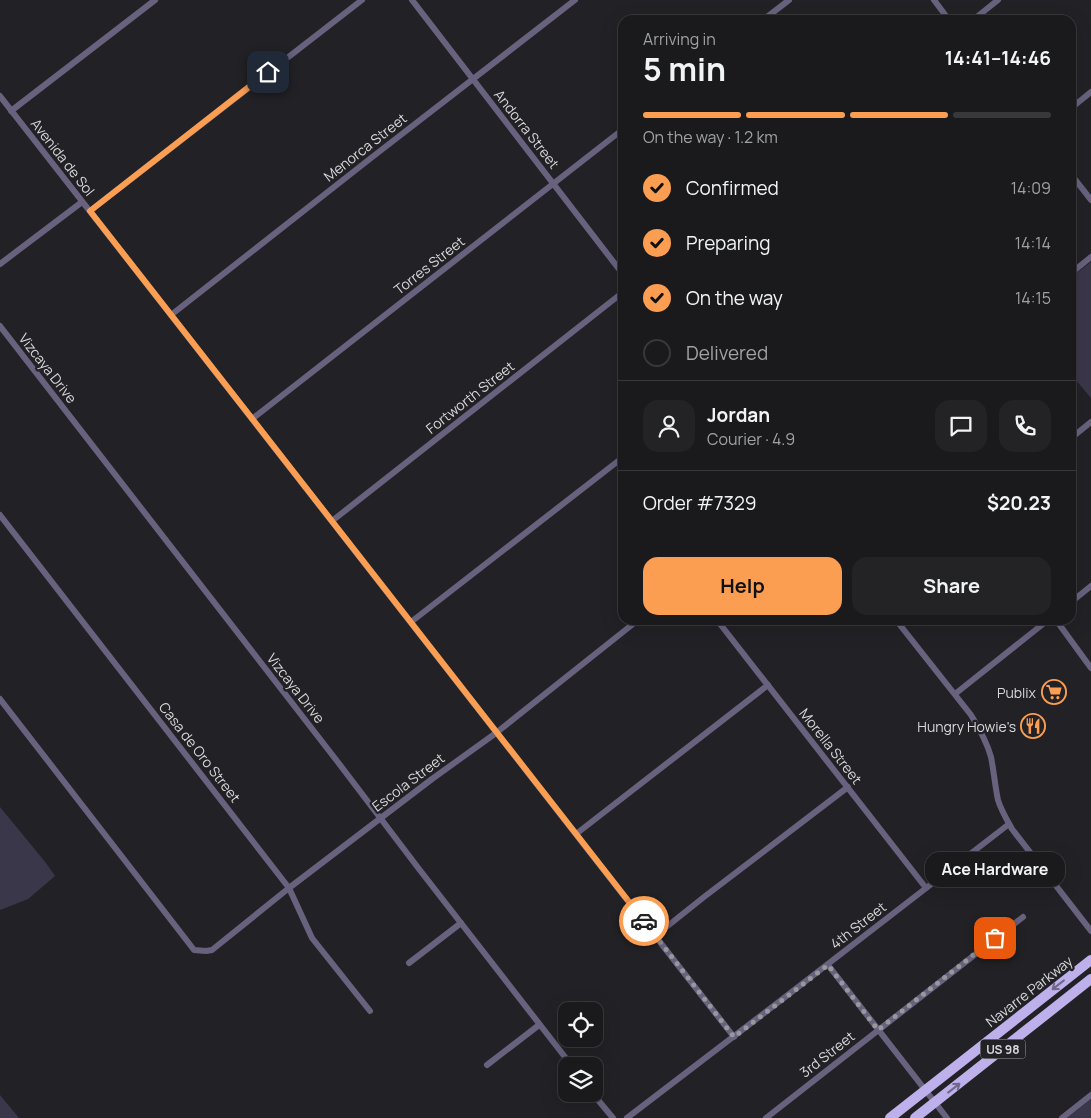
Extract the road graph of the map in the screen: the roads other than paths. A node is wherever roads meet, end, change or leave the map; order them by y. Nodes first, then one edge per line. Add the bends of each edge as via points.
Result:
1 (155, 0) edge
2 (362, 0) edge
3 (412, 0) edge
4 (575, 0) edge
5 (789, 0) edge
6 (934, 0) edge
7 (998, 0) edge
8 (770, 15) edge
9 (945, 15) edge
10 (979, 15) edge
11 (473, 79) junction
12 (1091, 92) edge
13 (0, 96) edge
14 (1076, 103) edge
15 (11, 110) junction
16 (618, 133) edge
17 (1076, 181) edge
18 (554, 183) junction
19 (1091, 200) edge
20 (82, 202) junction
21 (90, 211) junction
22 (1091, 257) edge
23 (0, 264) edge
24 (618, 268) edge
25 (1076, 269) edge
26 (618, 296) edge
27 (171, 315) junction
28 (0, 326) edge
29 (252, 419) junction
30 (1091, 422) edge
31 (1076, 434) edge
32 (618, 461) edge
33 (0, 515) edge
34 (332, 521) junction
35 (1091, 586) edge
36 (1076, 598) edge
37 (411, 622) junction
38 (632, 625) edge
39 (721, 625) edge
40 (900, 625) edge
41 (1042, 625) edge
42 (1060, 625) edge
43 (1091, 668) edge
44 (768, 686) junction
45 (955, 694) junction
46 (0, 698) edge
47 (496, 733) junction
48 (848, 787) junction
49 (381, 819) junction
50 (1009, 824) junction
51 (576, 834) junction
52 (290, 888) junction
53 (926, 888) junction
54 (1023, 917) dead end
55 (461, 923) junction
56 (1091, 931) edge
57 (656, 936) junction
58 (1091, 960) edge
59 (409, 963) dead end
60 (828, 965) junction
61 (1091, 979) edge
62 (370, 1011) dead end
63 (539, 1025) junction
64 (878, 1030) junction
65 (734, 1037) junction
66 (565, 1057) edge
67 (488, 1065) dead end
68 (926, 1090) junction
69 (1091, 1095) edge
70 (600, 1102) edge
71 (936, 1102) junction
72 (613, 1118) edge
73 (627, 1118) edge
74 (766, 1118) edge
75 (890, 1118) edge
76 (916, 1118) edge
77 (947, 1118) edge
78 (1062, 1118) edge

1 - 15 street
2 - 21 street
3 - 11 street, Andorra Street
4 - 11 street, Menorca Street
5 - 8 street
6 - 9 street
7 - 10 street
11 - 18 street, Andorra Street
11 - 27 street, Menorca Street
12 - 14 street
13 - 15 street, Avenida de Sol
15 - 20 street, Avenida de Sol
16 - 18 street, Torres Street
17 - 19 street
18 - 24 street, Andorra Street
18 - 29 street, Torres Street
20 - 21 street, Avenida de Sol
20 - 23 street
21 - 27 street, Avenida de Sol
22 - 25 street
26 - 34 street, Fortworth Street
27 - 29 street, Avenida de Sol
28 - 49 street, Vizcaya Drive
29 - 34 street, Avenida de Sol
30 - 31 street
32 - 37 street
33 - 52 street, Casa de Oro Street
34 - 37 street, Avenida de Sol
35 - 36 street
37 - 47 street, Avenida de Sol
38 - 47 street, Escola Street
39 - 44 street, Morella Street
40 - 45 street
41 - 45 street
42 - 43 street
44 - 48 street, Morella Street
44 - 51 street
45 - 50 street via 986,742 999,802
46 - 52 street, Escola Street via 194,950 212,950
47 - 49 street, Escola Street
47 - 51 street, Avenida de Sol
48 - 53 street, Morella Street
48 - 57 street
49 - 52 street, Escola Street
49 - 55 street, Vizcaya Drive
50 - 53 street, 4th Street
50 - 56 street
51 - 57 street, Avenida de Sol
52 - 62 street, Casa de Oro Street via 312,938
53 - 60 street, 4th Street
54 - 64 street, 3rd Street
55 - 59 street
55 - 63 street, Vizcaya Drive
57 - 65 street, Avenida de Sol
58 -> 68 highway, Navarre Parkway / US 98
60 - 64 street
60 - 65 street, 4th Street
71 -> 61 highway, Navarre Parkway / US 98
63 - 66 street, Vizcaya Drive
63 - 67 street
64 - 68 street
64 - 74 street, 3rd Street
65 - 73 street, 4th Street
68 - 71 street
68 - 75 highway, Navarre Parkway / US 98
69 - 78 street
70 - 72 street
71 - 76 highway, Navarre Parkway / US 98
71 - 77 street

